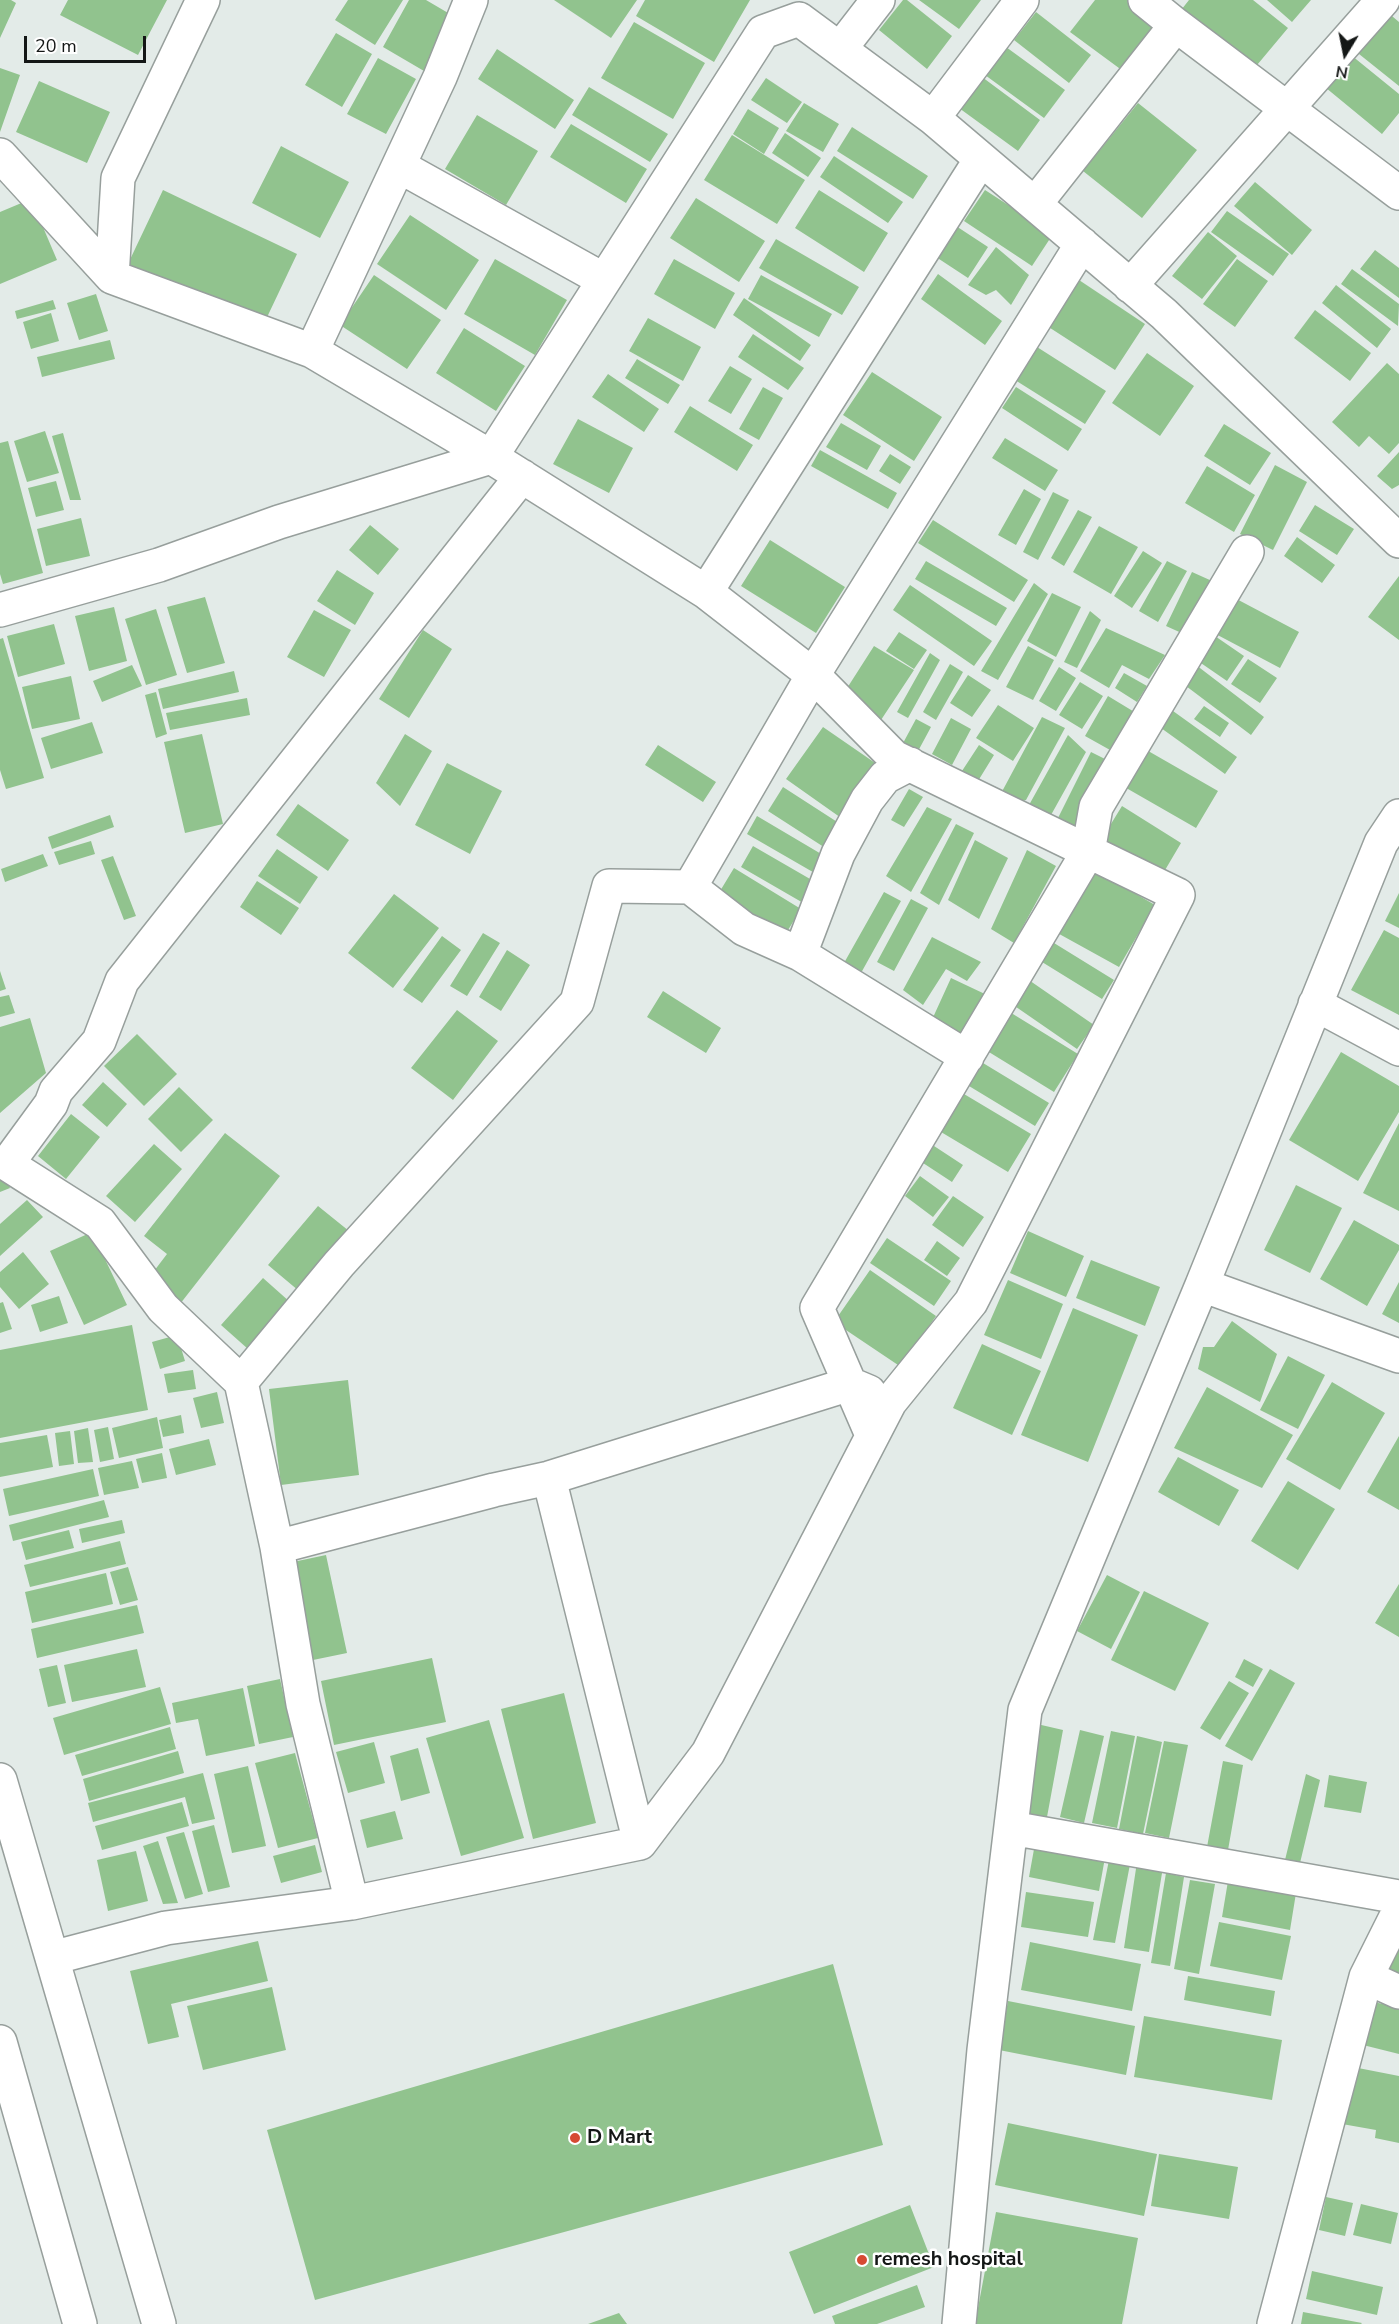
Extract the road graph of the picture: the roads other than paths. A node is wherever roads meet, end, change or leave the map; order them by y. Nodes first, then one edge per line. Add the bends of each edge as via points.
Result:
1 (203, 0) edge
2 (471, 0) edge
3 (878, 0) edge
4 (1022, 0) edge
5 (1383, 0) edge
6 (1164, 10) edge
7 (840, 49) junction
8 (1287, 108) junction
9 (933, 118) junction
10 (0, 155) edge
11 (981, 159) junction
12 (399, 166) junction
13 (1399, 193) edge
14 (1035, 204) junction
15 (1082, 244) junction
16 (112, 277) junction
17 (604, 280) junction
18 (1130, 286) junction
19 (312, 351) junction
20 (491, 457) junction
21 (522, 476) junction
22 (1399, 541) edge
23 (1247, 552) dead end
24 (706, 592) junction
25 (0, 610) edge
26 (813, 675) junction
27 (910, 764) junction
28 (1399, 816) edge
29 (1088, 852) junction
30 (690, 887) junction
31 (800, 954) junction
32 (1315, 1004) junction
33 (1399, 1049) edge
34 (967, 1057) junction
35 (1202, 1285) junction
36 (1399, 1356) edge
37 (241, 1382) junction
38 (850, 1384) junction
39 (890, 1402) junction
40 (872, 1435) junction
41 (549, 1478) junction
42 (277, 1547) junction
43 (0, 1780) edge
44 (1011, 1828) junction
45 (640, 1843) junction
46 (1399, 1897) edge
47 (352, 1903) junction
48 (1399, 1911) edge
49 (52, 1958) junction
50 (1366, 1977) junction
51 (1399, 1992) edge
52 (0, 2042) edge
53 (1267, 2322) edge
54 (80, 2324) edge
55 (159, 2324) edge
56 (959, 2324) edge

1 - 16 main road via 118,178
2 - 12 main road
3 - 7 main road
4 - 9 main road
5 - 8 main road
6 - 8 main road
6 - 14 main road
7 - 9 main road
7 - 17 main road via 799,19 764,32
8 - 13 main road
8 - 18 main road
9 - 11 main road
10 - 16 main road
11 - 14 main road
11 - 24 main road
12 - 17 main road
12 - 19 main road
14 - 15 main road
15 - 18 main road
15 - 26 main road
16 - 19 main road
17 - 20 main road
18 - 22 main road
19 - 20 main road
20 - 21 main road
20 - 25 main road via 279,522 159,565
21 - 24 main road
21 - 37 main road via 122,981 99,1041 56,1091 51,1104 7,1164 100,1223 163,1308
23 - 29 main road via 1096,807
24 - 26 main road
26 - 27 main road via 894,757
26 - 30 main road
27 - 29 main road
27 - 31 main road via 885,777 867,800 838,854
28 - 32 main road via 1381,843
29 - 34 main road
29 - 39 main road via 1178,895 971,1302
30 - 31 main road via 744,929
30 - 37 main road via 609,886 577,1002 339,1264
31 - 34 main road
32 - 33 main road
32 - 35 main road
34 - 38 main road via 817,1308
35 - 36 main road
35 - 44 main road via 1025,1710
37 - 42 main road
38 - 39 main road
38 - 40 main road
38 - 41 main road
39 - 40 main road
40 - 45 main road via 708,1753
41 - 42 main road
41 - 45 main road
42 - 47 main road via 303,1704
43 - 49 main road
44 - 46 main road
44 - 56 main road via 984,2050
45 - 47 main road
47 - 49 main road via 166,1928
48 - 50 main road
49 - 55 main road
50 - 51 main road
50 - 53 main road
52 - 54 main road

